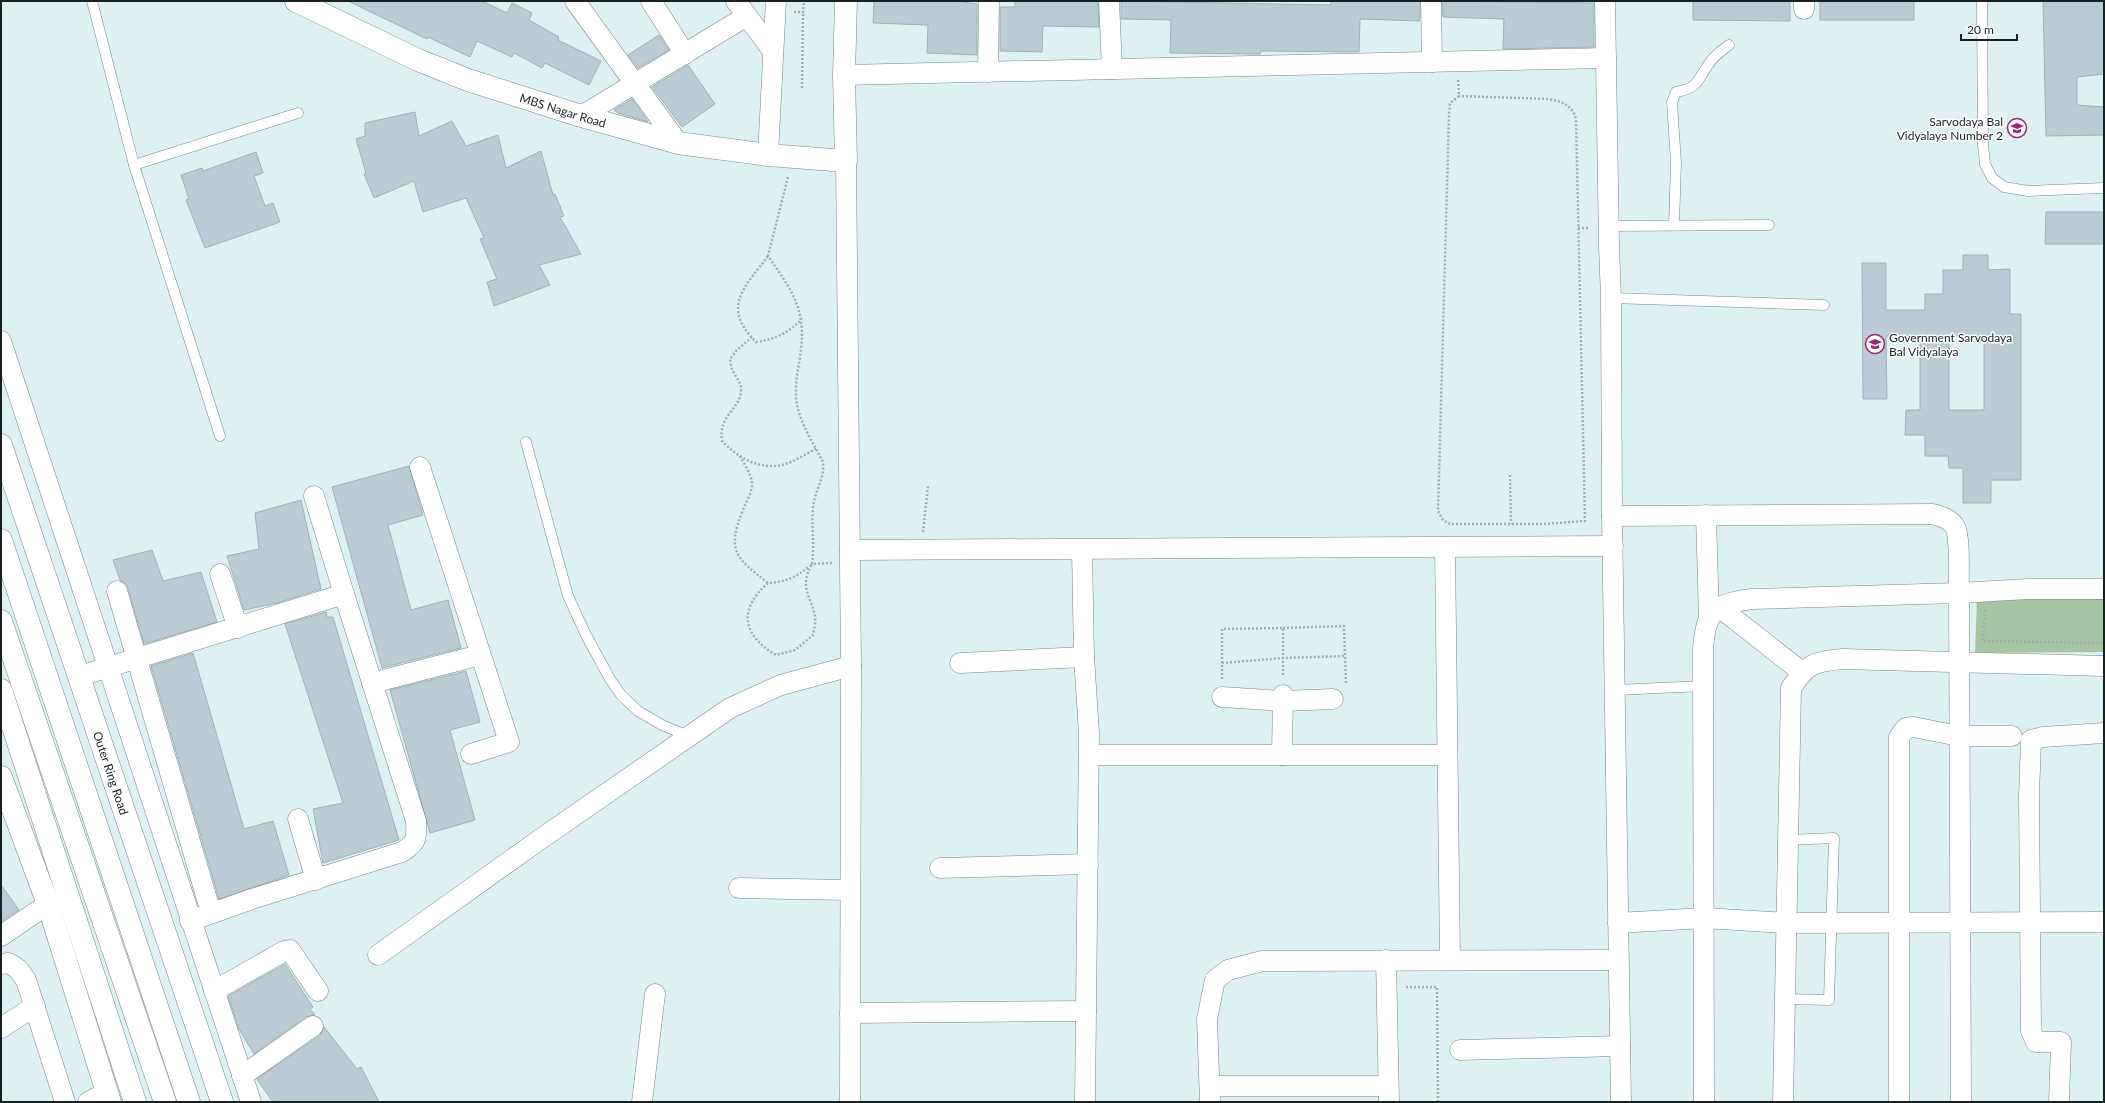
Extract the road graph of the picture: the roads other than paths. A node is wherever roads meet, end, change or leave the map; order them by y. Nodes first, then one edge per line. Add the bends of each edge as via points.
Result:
1 (92, 1) edge
2 (296, 1) edge
3 (575, 1) edge
4 (651, 1) edge
5 (776, 1) edge
6 (846, 1) edge
7 (989, 1) edge
8 (1109, 1) edge
9 (1431, 1) edge
10 (1605, 1) edge
11 (1982, 1) edge
12 (742, 9) edge
13 (1728, 45) dead end
14 (772, 50) junction
15 (684, 54) junction
16 (1606, 58) junction
17 (1432, 62) junction
18 (1112, 69) junction
19 (988, 72) junction
20 (844, 75) junction
21 (636, 84) junction
22 (298, 113) dead end
23 (581, 116) junction
24 (678, 143) junction
25 (768, 155) junction
26 (846, 161) junction
27 (134, 165) junction
28 (2104, 188) edge
29 (1674, 225) junction
30 (1608, 226) junction
31 (1769, 226) dead end
32 (1611, 298) junction
33 (1824, 305) dead end
34 (1, 341) edge
35 (220, 436) dead end
36 (526, 442) dead end
37 (1, 445) edge
38 (420, 467) dead end
39 (314, 496) dead end
40 (1706, 515) junction
41 (1612, 516) junction
42 (1, 540) edge
43 (1613, 546) junction
44 (1445, 548) junction
45 (1082, 550) junction
46 (850, 556) junction
47 (220, 574) dead end
48 (2104, 589) edge
49 (117, 591) dead end
50 (1959, 593) junction
51 (344, 594) junction
52 (1714, 613) junction
53 (1, 621) edge
54 (238, 628) junction
55 (480, 654) junction
56 (1084, 658) junction
57 (136, 660) junction
58 (1959, 661) junction
59 (960, 663) dead end
60 (851, 666) junction
61 (2104, 666) edge
62 (107, 667) junction
63 (1802, 672) junction
64 (80, 676) junction
65 (372, 683) junction
66 (1703, 686) junction
67 (1222, 689) road end
68 (1, 690) edge
69 (1615, 690) junction
70 (1340, 695) road end
71 (1283, 698) junction
72 (2104, 733) edge
73 (688, 736) junction
74 (1959, 736) junction
75 (2012, 736) dead end
76 (1216, 744) dead end
77 (1344, 746) dead end
78 (1282, 749) junction
79 (471, 754) dead end
80 (1089, 755) junction
81 (1447, 755) junction
82 (1, 777) edge
83 (298, 819) dead end
84 (1788, 840) junction
85 (1088, 864) junction
86 (940, 868) dead end
87 (316, 880) junction
88 (739, 888) dead end
89 (850, 890) junction
90 (48, 904) junction
91 (211, 913) junction
92 (1704, 918) junction
93 (190, 921) junction
94 (1832, 922) junction
95 (1899, 922) junction
96 (1960, 922) junction
97 (2031, 922) junction
98 (2104, 922) edge
99 (1618, 923) junction
100 (1786, 923) junction
101 (1, 936) edge
102 (378, 955) dead end
103 (1386, 960) junction
104 (1450, 960) junction
105 (1618, 960) junction
106 (1, 964) edge
107 (318, 990) dead end
108 (214, 991) junction
109 (655, 994) dead end
110 (1785, 999) junction
111 (35, 1006) junction
112 (1086, 1011) junction
113 (850, 1013) junction
114 (313, 1026) dead end
115 (1, 1028) edge
116 (1620, 1046) junction
117 (1460, 1050) dead end
118 (242, 1076) junction
119 (1210, 1094) edge
120 (1388, 1094) edge
121 (108, 1097) edge
122 (65, 1102) edge
123 (88, 1102) edge
124 (135, 1102) edge
125 (165, 1102) edge
126 (189, 1102) edge
127 (222, 1102) edge
128 (251, 1102) edge
129 (642, 1102) edge
130 (850, 1102) edge
131 (1085, 1102) edge
132 (1621, 1102) edge
133 (1704, 1102) edge
134 (1783, 1102) edge
135 (1899, 1102) edge
136 (1961, 1102) edge
137 (2059, 1102) edge

1 - 27 lane
2 - 23 street, MBS Nagar Road via 418,60 468,80
3 - 21 street
4 - 15 street
5 - 14 street
6 - 20 street
7 - 19 street
8 - 18 street
9 - 17 street
10 - 16 street
11 - 28 lane via 1983,145 1985,164 1992,178 2004,187 2028,191
12 - 14 street
12 - 15 street
13 - 29 lane via 1716,54 1700,81 1687,90 1676,92 1672,102 1676,163
14 - 25 street
15 - 21 street
16 - 17 street
16 - 30 street
17 - 18 street
18 - 19 street
19 - 20 street
20 - 26 street
21 - 23 street
21 - 24 street
22 - 27 lane
23 - 24 street, MBS Nagar Road
24 - 25 street, MBS Nagar Road
25 - 26 street, MBS Nagar Road
26 - 46 street
27 - 35 lane
29 - 30 lane
29 - 31 lane
30 - 32 street
32 - 33 lane
32 - 41 street
34 - 62 street
36 - 73 lane via 568,596 606,673 638,711
37 - 64 street, Outer Ring Road
38 - 55 street
39 - 51 street
40 - 41 street
40 - 50 street via 1933,514 1946,518 1954,525 1957,536
40 - 52 street
41 - 43 street
42 - 126 street
43 - 44 street
43 - 69 street
44 - 45 street
44 - 81 street
45 - 46 street via 920,550
45 - 56 street
46 - 60 street
47 - 54 street
48 - 50 street via 2028,589
49 - 57 street
50 - 52 street via 1752,599 1732,602
50 - 58 street
51 - 54 street
51 - 65 street
52 - 63 street
52 - 66 street via 1704,629
53 - 125 street
54 - 57 street
55 - 65 street
55 - 79 street via 509,742
56 - 59 street
56 - 80 street
57 - 62 street
57 - 91 street
58 - 61 street
58 - 63 street via 1842,659 1816,662
58 - 74 street
60 - 73 street via 759,694 730,708
60 - 89 street
62 - 64 street
62 - 93 street
63 - 84 street via 1791,688
64 - 127 street, Outer Ring Road
65 - 87 street via 416,821 417,834 413,845 402,852
66 - 69 lane
66 - 92 street
67 - 71 street
68 - 124 street
69 - 99 street
70 - 71 street
71 - 78 street
72 - 97 street via 2031,740
73 - 102 street
74 - 75 street
74 - 95 street via 1913,727 1906,728 1899,737
74 - 96 street
76 - 78 street
77 - 78 street
78 - 80 street
78 - 81 street
80 - 85 street
81 - 104 street
82 - 90 street
83 - 87 street
84 - 94 lane via 1834,838
84 - 100 street
85 - 86 street
85 - 112 street
87 - 91 street
88 - 89 street
89 - 113 street
90 - 101 street
90 - 121 street
91 - 93 street
92 - 99 street
92 - 100 street
92 - 133 street
93 - 108 street
94 - 95 street
94 - 100 street
94 - 110 lane via 1829,1000
95 - 96 street
95 - 135 street
96 - 97 street
96 - 136 street
97 - 98 street
97 - 137 street via 2031,1031 2036,1042 2061,1042
99 - 105 street
100 - 110 street
103 - 104 street
103 - 119 street via 1262,961 1228,970 1215,980 1207,1019
103 - 120 street
104 - 105 street
105 - 116 street
106 - 111 street via 9,963 18,969 26,980
107 - 108 street via 290,950
108 - 118 street
109 - 129 street
110 - 134 street
111 - 115 street
111 - 122 street
112 - 113 street
112 - 131 street
113 - 130 street
114 - 118 street
116 - 117 street
116 - 132 street
118 - 128 street
119 - 120 street
121 - 123 street

